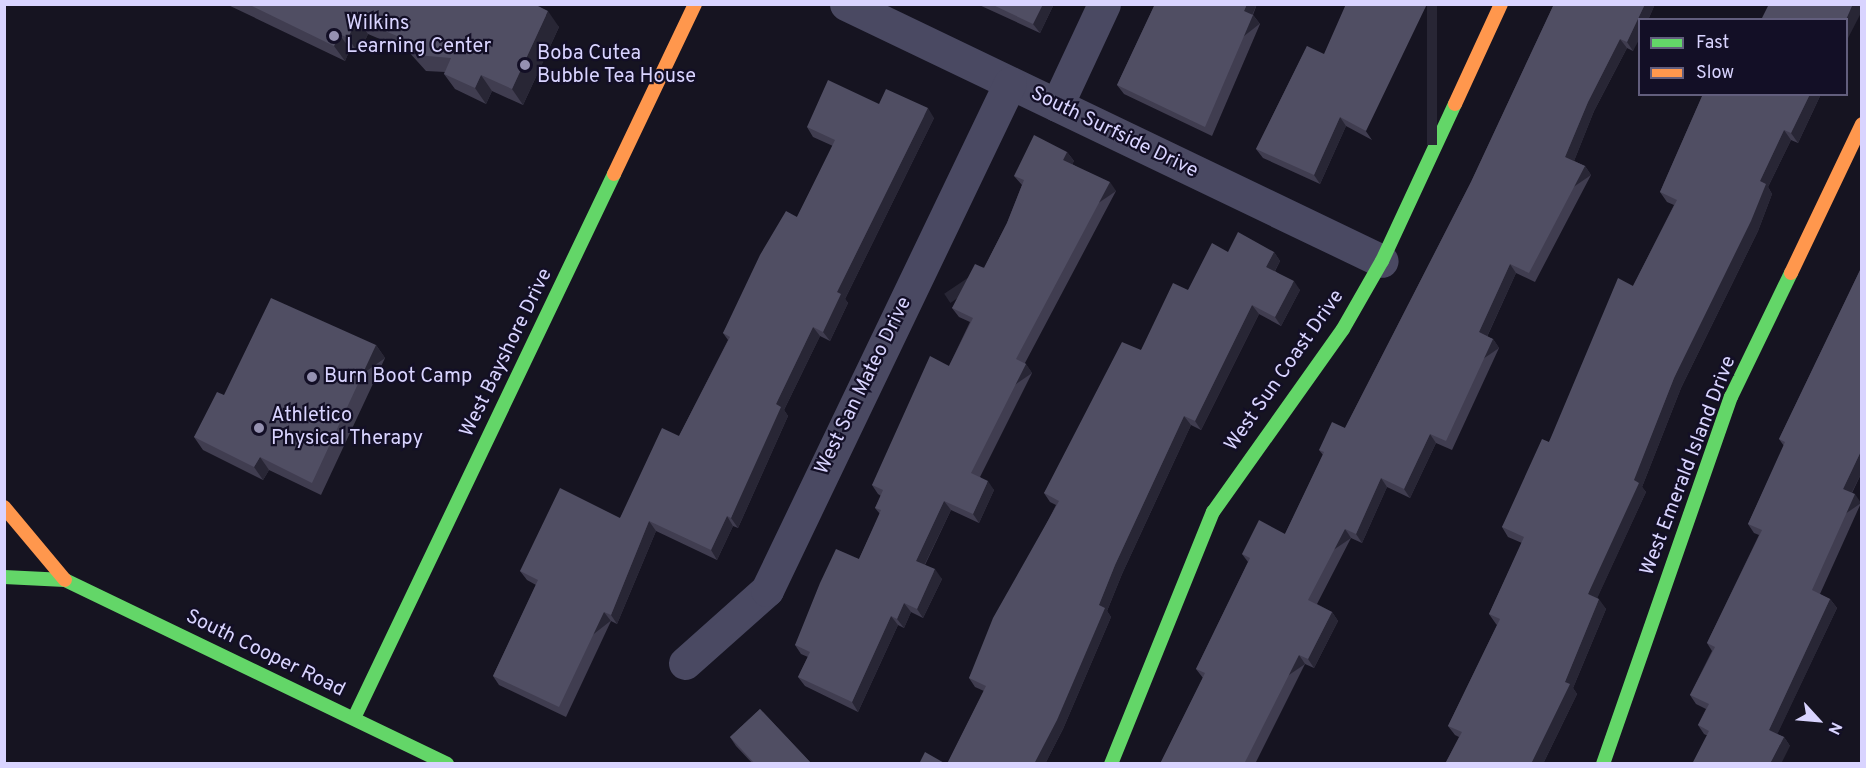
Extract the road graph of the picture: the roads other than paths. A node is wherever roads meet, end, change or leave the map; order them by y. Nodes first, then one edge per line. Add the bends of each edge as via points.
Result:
1 (695, 4) edge
2 (846, 4) edge
3 (1104, 4) edge
4 (1501, 4) edge
5 (1010, 83) junction
6 (1057, 105) junction
7 (1862, 124) edge
8 (1382, 261) junction
9 (4, 507) edge
10 (4, 577) edge
11 (65, 580) junction
12 (685, 663) dead end
13 (354, 718) junction
14 (447, 764) edge
15 (1111, 764) edge
16 (1603, 764) edge

1 - 13 street, West Bayshore Drive
2 - 5 street, South Surfside Drive
3 - 6 street
4 - 8 street, West Sun Coast Drive
5 - 6 street, South Surfside Drive
5 - 12 street, West San Mateo Drive via 767,590
6 - 8 street, South Surfside Drive
7 - 16 street, West Emerald Island Drive via 1731,397
8 - 15 street, West Sun Coast Drive via 1343,329 1250,453 1213,512
9 - 11 street, South Cooper Road
10 - 11 street, South Cooper Road
11 - 13 street, South Cooper Road
13 - 14 street, South Cooper Road

